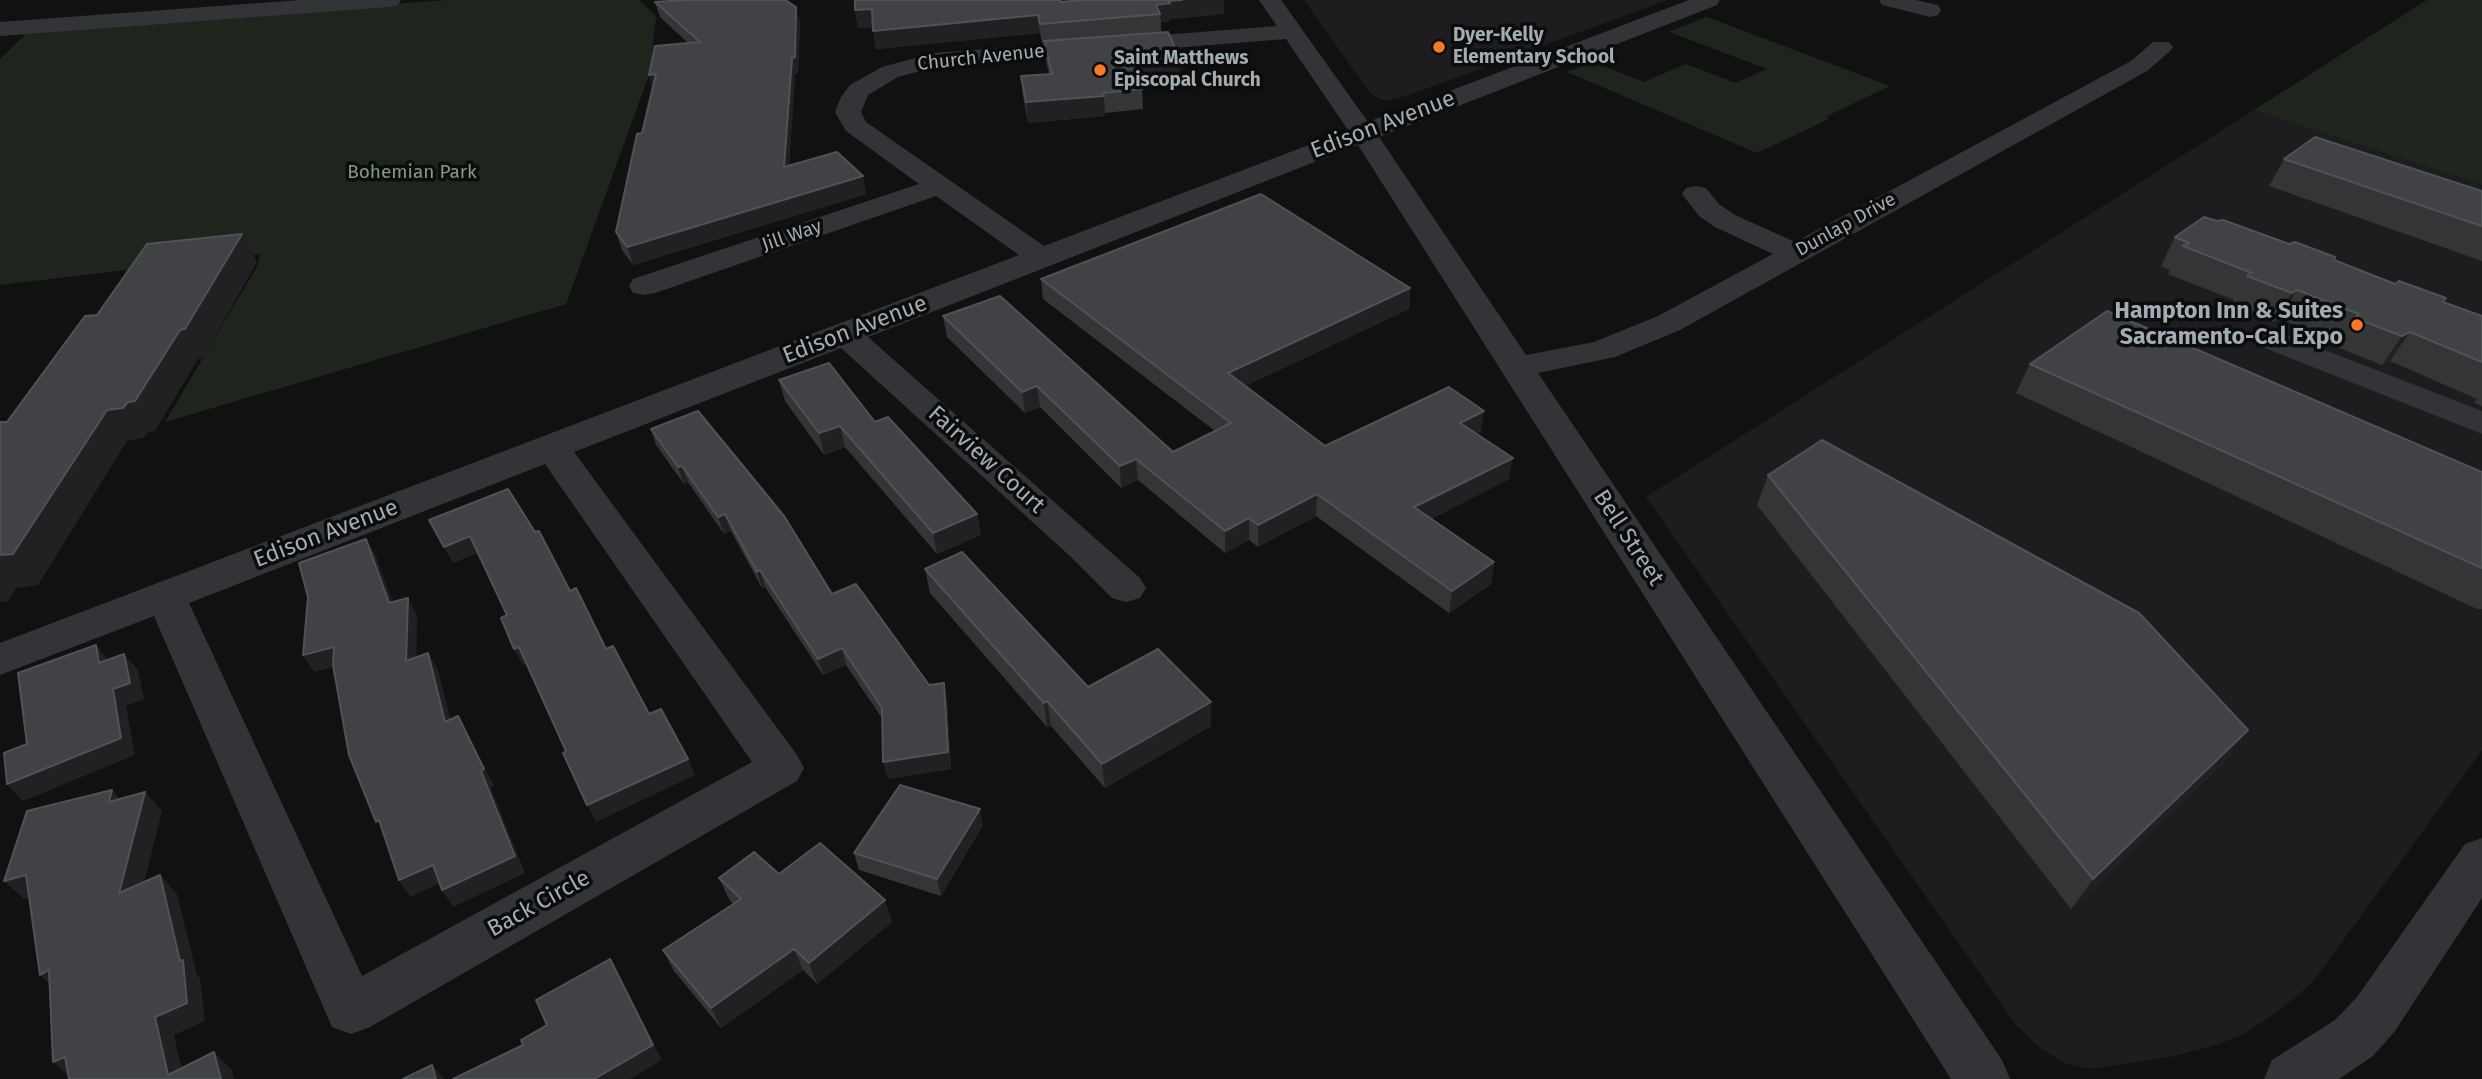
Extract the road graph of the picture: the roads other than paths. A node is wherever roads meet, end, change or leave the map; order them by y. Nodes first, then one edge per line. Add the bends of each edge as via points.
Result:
1 (390, 0) edge
2 (1270, 0) edge
3 (1709, 0) edge
4 (1890, 0) edge
5 (33, 7) dead end
6 (1930, 10) dead end
7 (3, 32) edge
8 (1291, 32) junction
9 (2161, 47) dead end
10 (1363, 133) junction
11 (940, 186) junction
12 (1696, 194) dead end
13 (1795, 253) junction
14 (1040, 257) junction
15 (644, 286) dead end
16 (845, 334) junction
17 (2276, 341) dead end
18 (1516, 367) junction
19 (2482, 423) edge
20 (552, 448) junction
21 (1126, 589) dead end
22 (165, 595) junction
23 (0, 660) edge
24 (2482, 858) edge
25 (1982, 1079) edge
26 (2292, 1079) edge

1 - 7 street
2 - 8 street, Bell Street
3 - 10 street, Edison Avenue
4 - 6 street
5 - 7 street
8 - 10 street, Bell Street
8 - 11 street, Church Avenue via 951,58 904,67 868,83 850,105 850,119
9 - 13 street, Dunlap Drive via 2139,66
10 - 14 street, Edison Avenue
10 - 18 street, Bell Street
11 - 14 street, Church Avenue
11 - 15 street, Jill Way
12 - 13 street via 1725,221
13 - 18 street, Dunlap Drive via 1637,338 1576,358
14 - 16 street, Edison Avenue
16 - 20 street, Edison Avenue
16 - 21 street, Fairview Court
17 - 19 street
18 - 25 street, Bell Street
20 - 22 street, Edison Avenue
20 - 22 street, Back Circle via 781,768 351,1010
22 - 23 street, Edison Avenue
24 - 26 street via 2376,1014 2354,1038

